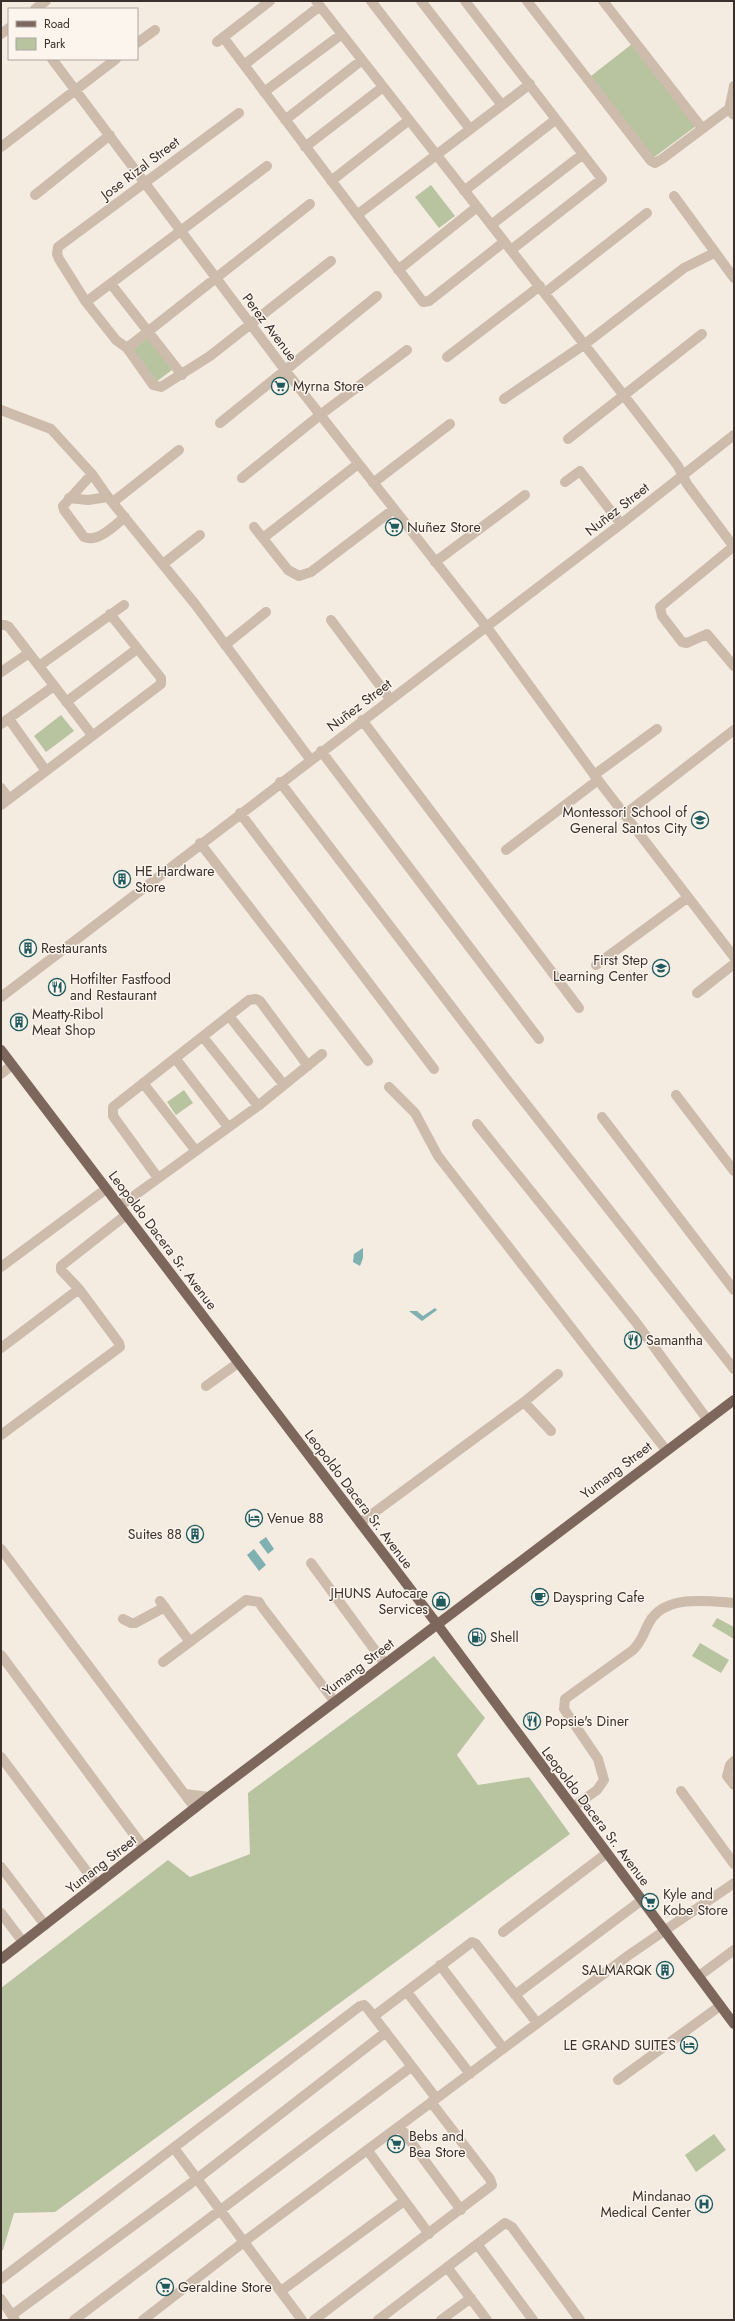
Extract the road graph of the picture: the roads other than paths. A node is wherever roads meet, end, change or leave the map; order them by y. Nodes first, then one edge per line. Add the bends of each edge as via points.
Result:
1 (46, 1) edge
2 (270, 1) edge
3 (371, 1) edge
4 (421, 1) edge
5 (465, 1) edge
6 (527, 1) edge
7 (603, 1) edge
8 (318, 4) edge
9 (36, 8) edge
10 (155, 30) dead end
11 (342, 34) junction
12 (138, 42) edge
13 (53, 60) edge
14 (115, 60) edge
15 (362, 60) junction
16 (244, 65) junction
17 (530, 84) junction
18 (734, 86) edge
19 (383, 87) junction
20 (75, 90) junction
21 (264, 92) junction
22 (501, 104) junction
23 (239, 113) dead end
24 (731, 113) edge
25 (285, 120) junction
26 (409, 120) junction
27 (555, 120) junction
28 (702, 128) junction
29 (470, 129) junction
30 (110, 135) junction
31 (1, 147) edge
32 (305, 147) junction
33 (583, 154) junction
34 (436, 156) junction
35 (267, 166) dead end
36 (331, 180) junction
37 (144, 182) junction
38 (464, 191) junction
39 (35, 194) dead end
40 (674, 196) dead end
41 (310, 204) dead end
42 (477, 207) junction
43 (647, 213) dead end
44 (357, 215) junction
45 (491, 225) junction
46 (180, 230) junction
47 (504, 242) junction
48 (511, 250) junction
49 (712, 254) dead end
50 (331, 261) dead end
51 (398, 270) junction
52 (216, 278) junction
53 (734, 278) edge
54 (111, 284) junction
55 (543, 289) junction
56 (377, 296) dead end
57 (86, 302) junction
58 (250, 324) junction
59 (149, 332) junction
60 (702, 334) dead end
61 (585, 344) junction
62 (127, 348) junction
63 (407, 350) dead end
64 (447, 357) dead end
65 (285, 370) junction
66 (182, 375) junction
67 (625, 396) junction
68 (504, 399) dead end
69 (1, 410) edge
70 (320, 415) junction
71 (220, 423) dead end
72 (450, 424) dead end
73 (734, 435) edge
74 (568, 439) dead end
75 (179, 450) dead end
76 (358, 464) junction
77 (92, 474) junction
78 (682, 475) junction
79 (242, 478) dead end
80 (565, 482) dead end
81 (373, 483) junction
82 (525, 495) dead end
83 (69, 498) junction
84 (111, 500) junction
85 (394, 509) junction
86 (125, 517) junction
87 (621, 524) junction
88 (254, 527) dead end
89 (200, 535) dead end
90 (263, 538) junction
91 (734, 547) edge
92 (435, 562) junction
93 (163, 564) junction
94 (124, 605) dead end
95 (266, 612) dead end
96 (110, 614) junction
97 (331, 620) dead end
98 (1, 625) edge
99 (486, 626) junction
100 (225, 645) junction
101 (137, 649) junction
102 (29, 653) junction
103 (39, 666) junction
104 (734, 666) edge
105 (1, 672) edge
106 (54, 686) junction
107 (390, 699) junction
108 (66, 702) junction
109 (362, 720) junction
110 (5, 722) edge
111 (657, 729) dead end
112 (734, 730) edge
113 (92, 735) junction
114 (321, 752) junction
115 (310, 759) junction
116 (46, 771) junction
117 (596, 778) junction
118 (280, 782) junction
119 (1, 788) edge
120 (5, 802) edge
121 (240, 813) junction
122 (624, 815) junction
123 (200, 843) junction
124 (506, 850) dead end
125 (687, 898) junction
126 (734, 957) edge
127 (734, 964) edge
128 (596, 965) dead end
129 (697, 993) dead end
130 (1, 997) edge
131 (579, 1008) dead end
132 (229, 1016) junction
133 (203, 1036) junction
134 (539, 1039) dead end
135 (1, 1050) edge
136 (322, 1054) dead end
137 (175, 1058) junction
138 (368, 1060) dead end
139 (12, 1065) junction
140 (308, 1066) junction
141 (434, 1069) dead end
142 (1, 1074) edge
143 (143, 1084) junction
144 (284, 1085) junction
145 (389, 1087) dead end
146 (676, 1095) dead end
147 (258, 1106) junction
148 (602, 1117) dead end
149 (477, 1124) dead end
150 (228, 1127) junction
151 (196, 1151) junction
152 (734, 1171) edge
153 (158, 1178) junction
154 (106, 1188) junction
155 (120, 1206) junction
156 (126, 1216) junction
157 (1, 1267) edge
158 (79, 1289) junction
159 (734, 1290) edge
160 (1, 1348) edge
161 (238, 1363) junction
162 (734, 1370) edge
163 (558, 1374) dead end
164 (206, 1386) dead end
165 (734, 1400) edge
166 (524, 1402) junction
167 (707, 1420) junction
168 (551, 1431) dead end
169 (1, 1435) edge
170 (666, 1450) junction
171 (360, 1523) junction
172 (1, 1549) edge
173 (311, 1563) dead end
174 (734, 1603) edge
175 (123, 1619) dead end
176 (437, 1624) junction
177 (190, 1642) junction
178 (1, 1655) edge
179 (164, 1662) dead end
180 (385, 1664) junction
181 (335, 1702) junction
182 (1, 1758) edge
183 (734, 1761) edge
184 (734, 1785) edge
185 (681, 1791) dead end
186 (185, 1794) junction
187 (209, 1797) junction
188 (573, 1807) junction
189 (195, 1808) junction
190 (144, 1848) junction
191 (607, 1854) junction
192 (734, 1864) edge
193 (1, 1868) edge
194 (734, 1883) edge
195 (97, 1885) junction
196 (642, 1900) junction
197 (1, 1913) edge
198 (45, 1925) junction
199 (664, 1930) junction
200 (503, 1932) dead end
201 (23, 1942) junction
202 (734, 1950) edge
203 (1, 1959) edge
204 (440, 1965) junction
205 (699, 1976) junction
206 (407, 1992) junction
207 (515, 1995) junction
208 (720, 2006) junction
209 (374, 2016) junction
210 (537, 2023) junction
211 (734, 2024) edge
212 (386, 2032) junction
213 (503, 2048) junction
214 (411, 2066) junction
215 (470, 2074) junction
216 (618, 2080) dead end
217 (433, 2100) junction
218 (400, 2126) junction
219 (174, 2148) junction
220 (368, 2151) junction
221 (198, 2178) junction
222 (404, 2202) junction
223 (221, 2209) junction
224 (461, 2210) junction
225 (429, 2234) junction
226 (245, 2241) junction
227 (477, 2244) junction
228 (447, 2267) junction
229 (1, 2279) edge
230 (281, 2291) junction
231 (470, 2298) junction
232 (1, 2299) edge
233 (13, 2318) edge
234 (74, 2320) edge
235 (143, 2320) edge
236 (302, 2320) edge
237 (314, 2320) edge
238 (378, 2320) edge
239 (442, 2320) edge
240 (487, 2320) edge
241 (533, 2320) edge
242 (580, 2320) edge

1 - 9 street
2 - 16 street via 220,40
3 - 29 street
4 - 22 street
5 - 17 street
6 - 28 street via 651,161 655,163 662,160
7 - 28 street
8 - 11 street
8 - 16 street
10 - 12 street
11 - 15 street
11 - 21 street
13 - 20 street, Perez Avenue
14 - 20 street
15 - 19 street
15 - 25 street
16 - 21 street
17 - 22 street
17 - 27 street
18 - 24 street
19 - 26 street
19 - 32 street
20 - 30 street, Perez Avenue
20 - 31 street
21 - 25 street
22 - 29 street
23 - 37 street, Jose Rizal Street
24 - 28 street
25 - 32 street
26 - 34 street
26 - 36 street
27 - 33 street
27 - 38 street
29 - 34 street
30 - 37 street, Perez Avenue
30 - 39 street
32 - 36 street
33 - 45 street
33 - 48 street via 602,181
34 - 38 street
34 - 44 street
35 - 46 street
36 - 44 street
37 - 46 street, Perez Avenue
37 - 57 street, Jose Rizal Street via 58,247 59,259
38 - 42 street
40 - 53 street
41 - 52 street
42 - 45 street
42 - 51 street
43 - 55 street
44 - 51 street
45 - 47 street
46 - 52 street, Perez Avenue
46 - 54 street
47 - 48 street
47 - 51 street via 425,302 418,298
48 - 55 street
49 - 61 street via 684,268
50 - 58 street
52 - 58 street, Perez Avenue
52 - 59 street
54 - 57 street
54 - 59 street
55 - 61 street
55 - 64 street
56 - 65 street
57 - 62 street via 116,340
58 - 65 street, Perez Avenue
58 - 66 street
59 - 62 street
59 - 66 street
60 - 67 street
61 - 67 street
61 - 68 street
62 - 66 street via 156,387 164,387
63 - 70 street
65 - 70 street, Perez Avenue
65 - 71 street
67 - 74 street
67 - 78 street
69 - 77 street via 51,429
70 - 76 street, Perez Avenue
70 - 79 street
72 - 81 street
73 - 78 street, Nuñez Street
75 - 84 street
76 - 81 street, Perez Avenue
76 - 90 street
77 - 83 street
77 - 84 street
78 - 87 street, Nuñez Street
78 - 91 street
80 - 87 street via 580,471
81 - 85 street, Perez Avenue
82 - 92 street
83 - 84 street
83 - 86 street via 64,504 64,510 86,539 100,535
84 - 86 street
85 - 90 street via 305,575 299,576 288,570
85 - 92 street, Perez Avenue
86 - 93 street
87 - 99 street, Nuñez Street
88 - 90 street
89 - 93 street
91 - 104 street via 660,607 662,616 682,642 688,643 705,634 709,635
92 - 99 street, Perez Avenue
93 - 100 street
94 - 96 street
95 - 100 street
96 - 101 street
96 - 103 street
97 - 107 street
98 - 102 street via 7,626
99 - 107 street, Nuñez Street
99 - 117 street, Perez Avenue
100 - 115 street
101 - 108 street
101 - 113 street via 161,678 161,684
102 - 103 street
102 - 105 street
103 - 106 street
106 - 108 street
106 - 110 street
107 - 109 street, Nuñez Street
108 - 113 street
109 - 114 street, Nuñez Street
109 - 131 street
110 - 116 street
111 - 117 street
112 - 122 street
113 - 116 street
114 - 115 street, Nuñez Street
114 - 134 street
115 - 118 street, Nuñez Street
116 - 120 street
117 - 122 street, Perez Avenue
117 - 124 street
118 - 121 street, Nuñez Street
118 - 162 street
119 - 120 street
121 - 123 street, Nuñez Street
121 - 141 street
122 - 125 street, Perez Avenue
123 - 130 street, Nuñez Street
123 - 138 street
125 - 126 street, Perez Avenue
125 - 128 street
127 - 129 street
132 - 133 street
132 - 140 street via 249,1000 260,1001
132 - 144 street
133 - 137 street
133 - 147 street
135 - 139 main road, Leopoldo Dacera Sr. Avenue
136 - 140 street
137 - 143 street
137 - 150 street
139 - 142 street
139 - 154 main road, Leopoldo Dacera Sr. Avenue
140 - 144 street
143 - 151 street
143 - 153 street via 115,1104 112,1111 113,1116
144 - 147 street
145 - 170 street via 415,1113 438,1156
146 - 152 street
147 - 150 street
148 - 159 street
149 - 167 street via 636,1321
150 - 151 street
151 - 153 street
153 - 155 street
154 - 155 main road, Leopoldo Dacera Sr. Avenue
154 - 157 street
155 - 156 main road, Leopoldo Dacera Sr. Avenue
156 - 158 street via 61,1266 61,1270
156 - 161 main road, Leopoldo Dacera Sr. Avenue
158 - 160 street
158 - 169 street via 120,1343 120,1347
161 - 164 street
161 - 171 main road, Leopoldo Dacera Sr. Avenue
163 - 166 street
165 - 167 main road, Yumang Street
166 - 168 street
166 - 171 street
167 - 170 main road, Yumang Street
170 - 176 main road, Yumang Street
171 - 176 main road, Leopoldo Dacera Sr. Avenue
172 - 186 street
173 - 180 street
174 - 188 street via 701,1601 673,1604 664,1608 651,1620 642,1640 633,1650 565,1699 564,1709 598,1760 604,1780 597,1790
175 - 177 street via 135,1623 162,1604
176 - 180 main road, Yumang Street
176 - 188 main road, Leopoldo Dacera Sr. Avenue
177 - 179 street
177 - 181 street via 246,1600 259,1602
178 - 190 street
180 - 181 main road, Yumang Street
181 - 187 main road, Yumang Street
182 - 195 street
183 - 184 street via 727,1776
185 - 192 street
186 - 187 street
186 - 189 street
187 - 189 main road, Yumang Street
188 - 191 main road, Leopoldo Dacera Sr. Avenue
189 - 190 main road, Yumang Street
190 - 195 main road, Yumang Street
191 - 196 main road, Leopoldo Dacera Sr. Avenue
191 - 200 street
193 - 198 street
194 - 199 street
195 - 198 main road, Yumang Street
196 - 199 main road, Leopoldo Dacera Sr. Avenue
196 - 207 street
197 - 201 street
198 - 201 main road, Yumang Street
199 - 205 main road, Leopoldo Dacera Sr. Avenue
199 - 210 street
201 - 203 main road, Yumang Street
202 - 205 street
204 - 206 street
204 - 207 street via 474,1942
204 - 213 street
205 - 208 main road, Leopoldo Dacera Sr. Avenue
206 - 209 street
206 - 215 street
207 - 210 street
208 - 211 main road, Leopoldo Dacera Sr. Avenue
208 - 216 street
209 - 212 street
209 - 219 street via 364,2005 360,2006
210 - 213 street
212 - 214 street
212 - 221 street
213 - 215 street
214 - 217 street
214 - 223 street
215 - 217 street
217 - 218 street
217 - 224 street via 492,2182 490,2187
218 - 220 street
218 - 224 street
219 - 221 street
219 - 229 street
220 - 222 street
220 - 226 street
221 - 223 street
221 - 233 street
222 - 225 street
222 - 230 street
223 - 226 street
223 - 234 street
224 - 225 street
225 - 237 street
226 - 230 street
226 - 235 street
227 - 228 street
227 - 241 street
227 - 242 street via 503,2224 510,2225
228 - 231 street
228 - 238 street
230 - 236 street
231 - 239 street
231 - 240 street
232 - 233 street

